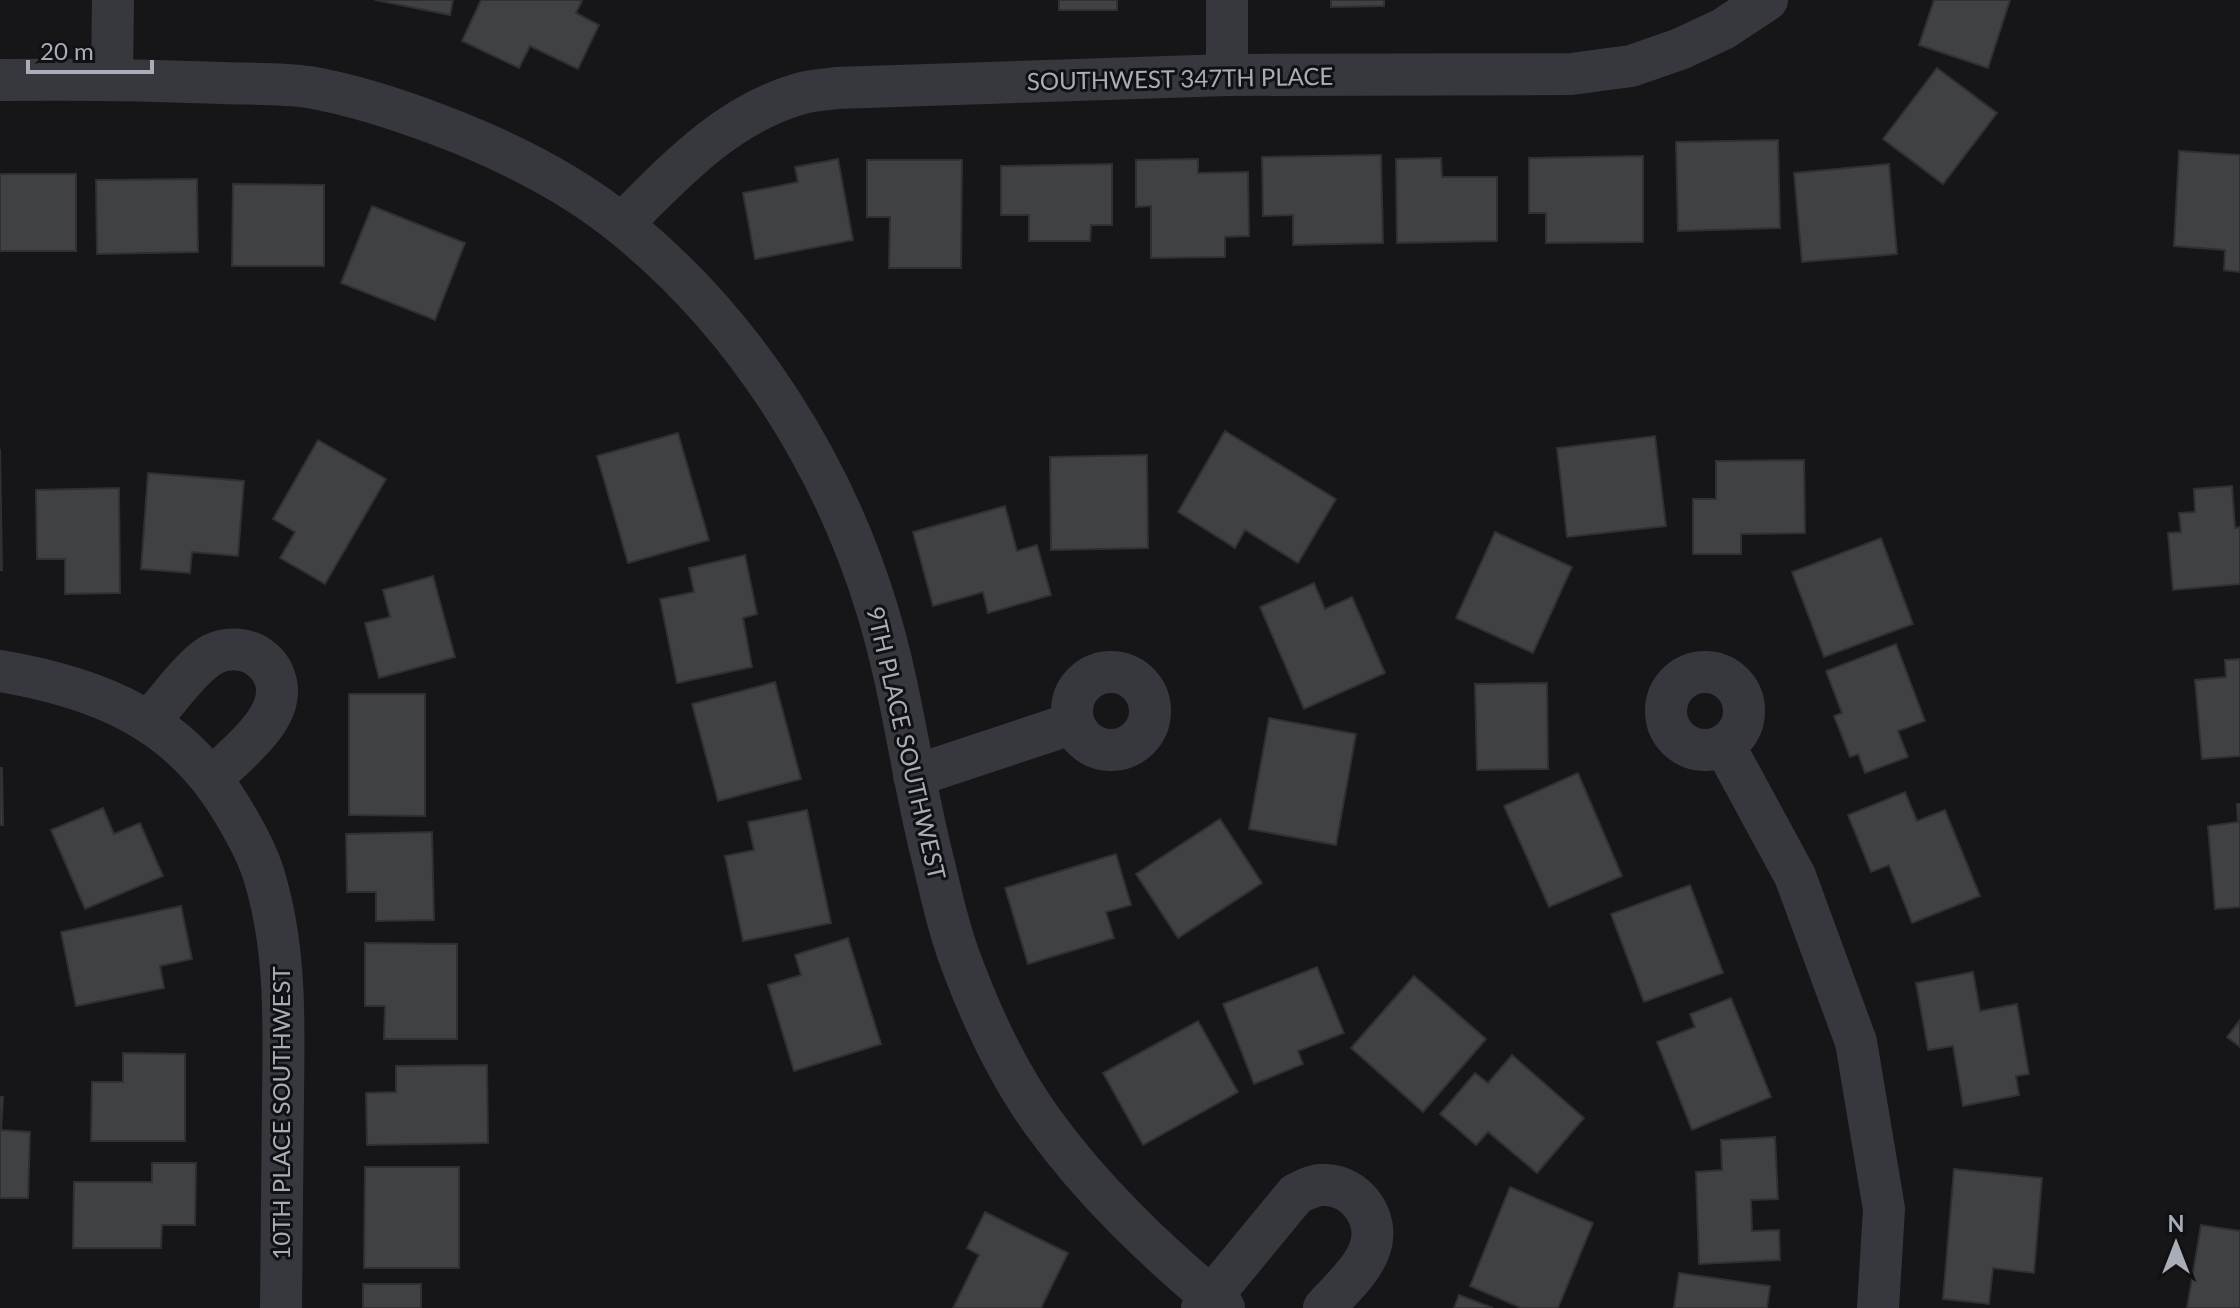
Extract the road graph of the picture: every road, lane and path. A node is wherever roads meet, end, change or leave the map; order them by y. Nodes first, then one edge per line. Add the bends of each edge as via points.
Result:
1 (113, 0) edge
2 (1227, 0) edge
3 (1767, 0) edge
4 (1227, 75) junction
5 (112, 79) junction
6 (0, 80) edge
7 (622, 224) junction
8 (0, 671) edge
9 (149, 721) junction
10 (1074, 723) dead end
11 (1724, 745) dead end
12 (199, 765) junction
13 (914, 776) junction
14 (1212, 1304) edge
15 (281, 1308) edge
16 (1324, 1308) edge
17 (1878, 1308) edge

1 - 5 street
2 - 4 street
3 - 4 street, SOUTHWEST 347TH PLACE via 1723,29 1631,66 1571,74
4 - 7 street, SOUTHWEST 347TH PLACE via 800,93 724,131
5 - 6 street, 9TH PLACE SOUTHWEST
5 - 7 street, 9TH PLACE SOUTHWEST via 306,87 394,107 549,175
7 - 13 street, 9TH PLACE SOUTHWEST via 676,272 731,334 812,453 877,607 901,696
8 - 9 street, 10TH PLACE SOUTHWEST via 99,695
9 - 12 street, 10TH PLACE SOUTHWEST
9 - 12 street via 212,655 241,649 268,665 278,693 267,722
10 - 13 street
11 - 17 street via 1795,876 1856,1042 1884,1209
12 - 15 street, 10TH PLACE SOUTHWEST via 246,833 265,877 277,934 284,999
13 - 14 street, 9TH PLACE SOUTHWEST via 962,965 1000,1049 1041,1119 1089,1180
14 - 16 street via 1296,1194 1329,1185 1359,1199 1373,1229 1364,1261

